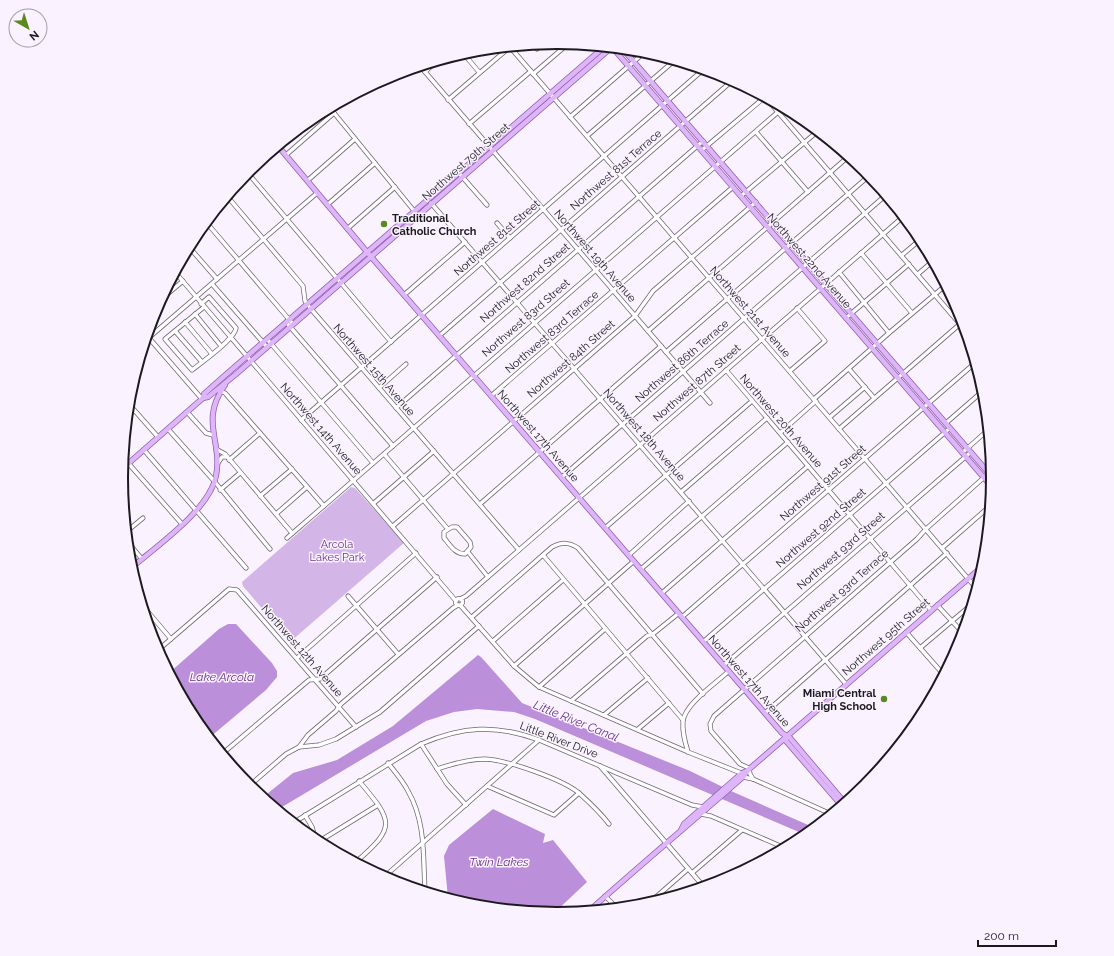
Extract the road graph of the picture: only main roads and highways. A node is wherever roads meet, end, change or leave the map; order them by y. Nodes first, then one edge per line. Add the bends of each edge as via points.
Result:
1 (599, 51) edge
2 (607, 52) edge
3 (617, 54) edge
4 (628, 55) edge
5 (582, 66) junction
6 (586, 70) junction
7 (516, 122) junction
8 (520, 128) junction
9 (281, 150) edge
10 (367, 252) junction
11 (371, 257) junction
12 (227, 382) junction
13 (203, 399) junction
14 (128, 463) edge
15 (986, 469) edge
16 (986, 480) edge
17 (136, 564) edge
18 (975, 573) edge
19 (785, 736) junction
20 (744, 772) junction
21 (821, 778) junction
22 (824, 785) junction
23 (727, 788) junction
24 (835, 791) junction
25 (842, 799) edge
26 (839, 802) edge
27 (596, 905) edge

1 - 5 main road, Northwest 79th Street
2 - 6 main road, Northwest 79th Street
3 - 16 main road, Northwest 22nd Avenue
4 - 15 main road, Northwest 22nd Avenue
5 - 6 main road
5 - 7 main road, Northwest 79th Street
6 - 8 main road, Northwest 79th Street
7 - 8 main road
7 - 10 main road, Northwest 79th Street
8 - 11 main road, Northwest 79th Street
9 - 10 main road, Northwest 17th Avenue
10 - 11 main road, Northwest 17th Avenue
10 - 13 main road, Northwest 79th Street via 204,394
11 - 12 main road, Northwest 79th Street
11 - 19 main road, Northwest 17th Avenue
12 - 13 main road, Northwest 79th Street
12 - 17 main road via 220,391 213,412 217,463 211,492 197,511
13 - 14 main road, Northwest 79th Street
18 - 19 main road, Northwest 95th Street
19 - 20 main road, Northwest 95th Street
19 - 21 main road, Northwest 17th Avenue via 790,738
20 - 23 main road, Northwest 95th Street
20 - 23 main road, Northwest 95th Street
21 - 22 main road, Northwest 17th Avenue
21 - 24 main road, Northwest 17th Avenue
22 - 24 main road
22 - 26 main road, Northwest 17th Avenue
23 - 27 main road, Northwest 95th Street
24 - 25 main road, Northwest 17th Avenue

